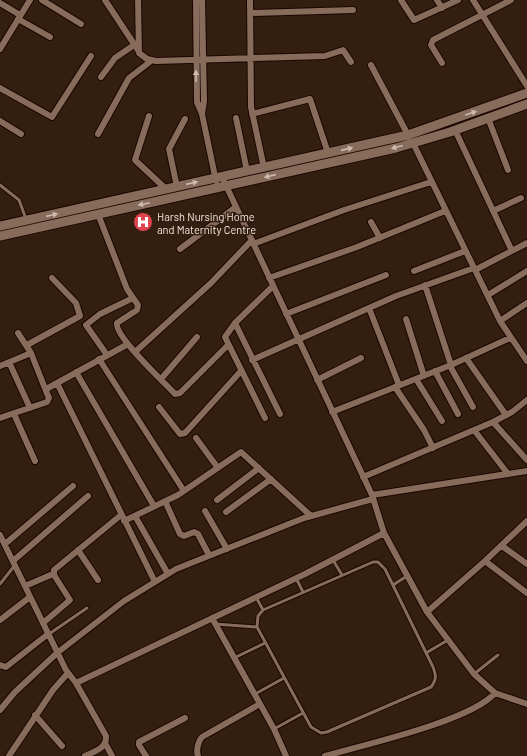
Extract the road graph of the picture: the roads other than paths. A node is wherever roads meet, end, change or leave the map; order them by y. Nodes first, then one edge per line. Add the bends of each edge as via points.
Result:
1 (30, 0) edge
2 (42, 0) edge
3 (105, 0) edge
4 (138, 0) edge
5 (196, 0) edge
6 (202, 0) edge
7 (250, 0) edge
8 (400, 0) edge
9 (437, 0) edge
10 (458, 0) edge
11 (473, 0) edge
12 (511, 0) edge
13 (0, 3) edge
14 (442, 8) junction
15 (353, 10) dead end
16 (250, 13) junction
17 (482, 15) junction
18 (19, 17) junction
19 (80, 24) dead end
20 (50, 36) dead end
21 (3, 38) edge
22 (134, 45) junction
23 (0, 49) edge
24 (139, 52) junction
25 (91, 56) dead end
26 (251, 59) junction
27 (151, 61) junction
28 (203, 61) junction
29 (196, 62) junction
30 (351, 62) dead end
31 (442, 63) dead end
32 (371, 65) dead end
33 (101, 77) dead end
34 (527, 86) edge
35 (0, 88) edge
36 (527, 93) edge
37 (527, 104) edge
38 (202, 114) junction
39 (252, 114) junction
40 (149, 116) dead end
41 (236, 118) dead end
42 (488, 118) junction
43 (184, 119) dead end
44 (0, 121) edge
45 (455, 130) junction
46 (21, 134) dead end
47 (98, 134) dead end
48 (411, 139) junction
49 (328, 153) junction
50 (264, 168) junction
51 (508, 170) dead end
52 (247, 171) junction
53 (219, 178) junction
54 (431, 182) junction
55 (0, 185) edge
56 (177, 187) junction
57 (222, 187) junction
58 (166, 189) junction
59 (521, 198) dead end
60 (109, 202) junction
61 (236, 207) junction
62 (112, 211) junction
63 (446, 211) junction
64 (493, 211) junction
65 (98, 214) junction
66 (26, 221) junction
67 (371, 222) dead end
68 (0, 226) edge
69 (0, 236) edge
70 (380, 238) junction
71 (253, 242) junction
72 (527, 243) edge
73 (180, 249) dead end
74 (465, 251) junction
75 (512, 251) junction
76 (474, 269) junction
77 (414, 271) dead end
78 (527, 271) edge
79 (386, 275) dead end
80 (52, 278) dead end
81 (269, 278) junction
82 (425, 285) junction
83 (273, 286) junction
84 (488, 295) junction
85 (133, 298) junction
86 (527, 303) edge
87 (369, 308) junction
88 (286, 314) junction
89 (406, 319) dead end
90 (500, 321) junction
91 (235, 323) junction
92 (18, 332) dead end
93 (197, 338) dead end
94 (510, 338) junction
95 (299, 340) junction
96 (128, 344) junction
97 (27, 345) junction
98 (228, 345) junction
99 (135, 352) junction
100 (31, 353) junction
101 (107, 355) junction
102 (361, 358) dead end
103 (466, 358) junction
104 (99, 359) junction
105 (252, 360) junction
106 (527, 361) edge
107 (9, 362) junction
108 (450, 365) junction
109 (0, 366) edge
110 (241, 371) junction
111 (436, 371) junction
112 (76, 372) junction
113 (424, 376) junction
114 (161, 379) junction
115 (416, 379) junction
116 (317, 380) junction
117 (57, 382) junction
118 (397, 386) junction
119 (46, 392) junction
120 (527, 400) edge
121 (159, 407) dead end
122 (473, 407) dead end
123 (30, 408) junction
124 (332, 412) junction
125 (14, 414) junction
126 (280, 414) dead end
127 (458, 414) dead end
128 (506, 416) junction
129 (0, 418) edge
130 (265, 418) dead end
131 (442, 421) dead end
132 (493, 422) junction
133 (474, 430) junction
134 (196, 438) dead end
135 (433, 448) junction
136 (527, 460) edge
137 (35, 461) dead end
138 (218, 468) junction
139 (259, 468) junction
140 (527, 471) edge
141 (508, 474) junction
142 (363, 477) junction
143 (271, 479) junction
144 (73, 486) dead end
145 (184, 491) junction
146 (88, 496) dead end
147 (372, 497) junction
148 (217, 500) dead end
149 (165, 501) junction
150 (154, 506) junction
151 (205, 511) dead end
152 (226, 512) dead end
153 (135, 516) junction
154 (311, 516) junction
155 (123, 518) junction
156 (527, 521) edge
157 (384, 534) junction
158 (0, 535) edge
159 (5, 544) junction
160 (502, 546) junction
161 (227, 549) junction
162 (78, 550) junction
163 (209, 555) junction
164 (333, 560) junction
165 (485, 561) junction
166 (14, 563) junction
167 (527, 564) edge
168 (53, 574) junction
169 (168, 574) junction
170 (342, 575) junction
171 (407, 576) junction
172 (296, 578) junction
173 (98, 580) dead end
174 (155, 582) junction
175 (0, 584) edge
176 (393, 585) junction
177 (25, 586) junction
178 (303, 592) junction
179 (527, 593) edge
180 (30, 597) junction
181 (256, 598) junction
182 (87, 608) dead end
183 (263, 610) junction
184 (427, 612) junction
185 (0, 620) edge
186 (214, 621) junction
187 (43, 623) junction
188 (257, 628) junction
189 (48, 634) junction
190 (448, 640) junction
191 (265, 643) junction
192 (57, 653) junction
193 (426, 653) junction
194 (498, 655) dead end
195 (234, 658) junction
196 (0, 665) edge
197 (68, 673) junction
198 (474, 674) junction
199 (284, 678) junction
200 (76, 683) junction
201 (495, 692) junction
202 (255, 694) junction
203 (260, 704) junction
204 (527, 704) edge
205 (0, 710) edge
206 (303, 713) junction
207 (35, 715) junction
208 (185, 718) dead end
209 (274, 729) junction
210 (105, 743) junction
211 (62, 746) dead end
212 (333, 755) edge
213 (9, 756) edge
214 (85, 756) edge
215 (112, 756) edge
216 (146, 756) edge
217 (198, 756) edge
218 (286, 756) edge
219 (325, 756) edge

1 - 18 street
2 - 19 street
3 - 22 street
4 - 24 street
5 - 29 street
6 - 28 street
7 - 16 street
8 - 14 street via 414,20
9 - 14 street
10 - 14 street
11 - 17 street
12 - 17 street
13 - 18 street
15 - 16 street
16 - 26 street
17 - 31 street via 431,42
17 - 34 street
18 - 20 street
18 - 21 street
21 - 23 street
22 - 24 street
22 - 33 street via 115,58
24 - 27 street
25 - 35 street via 52,117
26 - 28 street
26 - 30 street via 325,56 343,50
26 - 39 street
27 - 29 street
27 - 47 street via 129,78
28 - 29 street
28 - 38 street
38 -> 29 street via 197,102
32 - 48 street
48 -> 36 street
37 - 42 street
38 - 53 street
39 - 49 street via 310,99
39 - 50 street
40 - 58 street via 135,160
41 - 52 street
42 - 45 street
42 - 51 street
43 - 56 street via 169,149
44 - 46 street
45 - 48 street
45 - 64 street
49 -> 48 street
48 - 54 street
48 -> 57 street
49 - 50 street
50 - 52 street
52 - 53 street
56 -> 53 street
53 - 57 street
54 - 63 street
54 - 71 street
55 - 66 lane via 19,200
56 - 58 street
57 - 61 street
57 -> 62 street
58 - 60 street
59 - 64 street
60 - 62 street
66 -> 60 street
61 - 71 street
61 - 73 street
62 - 65 street
63 - 70 street
63 - 74 street
64 - 75 street
65 - 69 street
65 - 85 street
66 - 68 street
67 - 70 street
70 - 81 street
71 - 81 street
71 - 99 street
72 - 75 street
74 - 76 street
74 - 77 street
75 - 76 street
76 - 82 street
76 - 84 street
78 - 84 street
79 - 88 street
80 - 97 street via 76,303 80,316
81 - 83 street
82 - 87 street
82 - 108 street
83 - 88 street
83 - 91 street
84 - 90 street
85 - 96 street via 138,305 137,310 116,325
85 - 101 street via 100,314 86,325
86 - 90 street
87 - 95 street
87 - 118 street
88 - 95 street
89 - 113 street
90 - 94 street
91 - 98 street via 225,337
91 - 105 street
92 - 97 street
93 - 114 street
94 - 103 street
94 - 106 street
95 - 105 street
95 - 116 street
96 - 99 street
96 - 101 street
97 - 100 street
98 - 110 street
98 - 114 street via 180,393 175,394
99 - 114 street
100 - 107 street
100 - 119 street
101 - 104 street
102 - 116 street
103 - 108 street
103 - 128 street
104 - 112 street
104 - 145 street
105 - 126 street
107 - 109 street
107 - 123 street
108 - 111 street
108 - 122 street
110 - 121 street via 185,433 180,434
110 - 130 street
111 - 113 street
111 - 127 street
112 - 117 street
112 - 150 street
113 - 115 street
115 - 118 street
115 - 131 street
116 - 124 street
117 - 119 street
117 - 155 street
118 - 124 street
118 - 135 street
119 - 123 street via 48,400
120 - 128 street
123 - 125 street
124 - 142 street
125 - 129 street
125 - 137 street
128 - 132 street
132 - 133 street
132 - 136 street
133 - 135 street
133 - 141 street
134 - 138 street
135 - 142 street
138 - 139 street via 241,452
138 - 145 street
139 - 143 street
139 - 148 street
140 - 141 street
141 - 147 street
142 - 147 street
143 - 152 street
143 - 154 street
144 - 159 street
145 - 149 street
146 - 166 street
147 - 154 street
147 - 157 street
149 - 150 street
149 - 163 street via 180,534 198,534
150 - 153 street
151 - 161 street
153 - 155 street
153 - 169 street
154 - 161 street
155 - 162 street
155 - 174 street
156 - 160 street
157 - 164 street
157 - 171 street
158 - 159 street
159 - 166 street
160 - 165 street
160 - 167 street
161 - 163 street
162 - 168 street via 54,570
162 - 173 street
163 - 169 street
164 - 170 lane
164 - 172 street
165 - 179 street
165 - 184 street
166 - 175 lane
166 - 177 street
168 - 177 street
168 - 187 street via 70,600
169 - 174 street
170 - 176 lane via 378,562 385,569
170 - 178 lane
171 - 176 lane
171 - 184 street
172 - 178 lane
172 - 181 street
174 - 192 street via 124,601
176 - 193 lane
177 - 180 street
178 - 183 lane
180 - 185 street
180 - 187 street
181 - 183 lane
181 - 186 street
182 - 189 lane
183 - 188 lane via 258,616
184 - 190 street
186 - 188 lane
186 - 195 street
186 - 200 street
187 - 189 street
188 - 191 lane
189 - 192 street
189 - 196 street via 6,667
190 - 193 lane
190 - 198 street
191 - 195 lane
191 - 199 lane
192 - 197 street
192 - 205 street via 15,692
193 - 206 lane via 436,676 431,686 327,732 315,731
194 - 198 lane
195 - 202 street
197 - 200 street
197 - 207 street
198 - 201 street
199 - 202 lane
199 - 206 lane
200 - 210 street via 106,736
201 - 204 street
201 - 212 street via 478,705 456,715
202 - 203 street
203 - 209 street
203 - 217 street via 202,737 199,741
206 - 209 lane
207 - 211 street
207 - 213 street
208 - 216 street via 139,742
209 - 218 street
210 - 214 street
210 - 215 street
212 - 219 street

